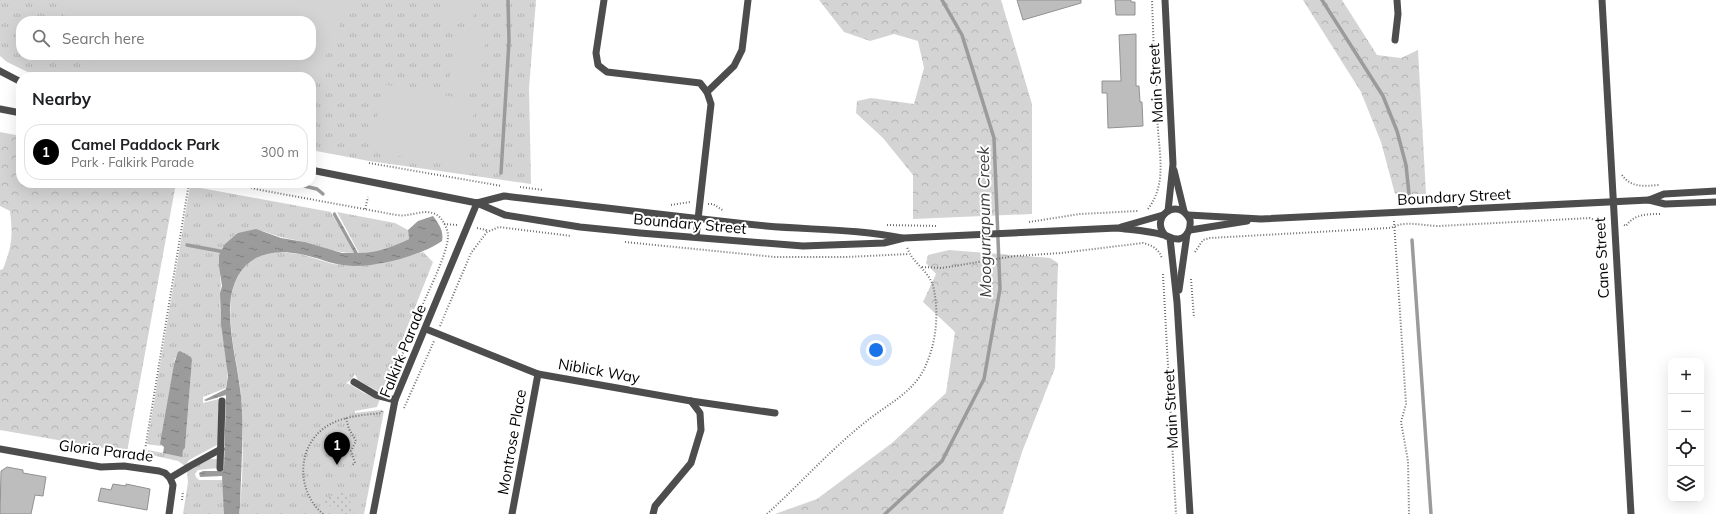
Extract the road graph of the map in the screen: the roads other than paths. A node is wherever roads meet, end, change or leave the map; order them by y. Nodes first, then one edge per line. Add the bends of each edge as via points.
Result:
1 (604, 0) edge
2 (748, 0) edge
3 (1165, 0) edge
4 (1397, 0) edge
5 (1602, 0) edge
6 (1395, 40) dead end
7 (0, 71) edge
8 (16, 79) edge
9 (707, 92) junction
10 (0, 109) edge
11 (16, 112) edge
12 (1173, 164) junction
13 (316, 171) edge
14 (1716, 191) edge
15 (1649, 200) junction
16 (1612, 202) junction
17 (1716, 202) edge
18 (476, 203) junction
19 (1166, 213) junction
20 (1186, 213) junction
21 (697, 219) junction
22 (1261, 219) junction
23 (1117, 228) junction
24 (1188, 232) junction
25 (696, 237) junction
26 (1168, 237) junction
27 (904, 238) junction
28 (1177, 302) junction
29 (426, 328) junction
30 (538, 374) junction
31 (354, 382) dead end
32 (395, 400) junction
33 (222, 401) dead end
34 (691, 401) junction
35 (775, 413) dead end
36 (0, 449) edge
37 (221, 449) junction
38 (220, 468) dead end
39 (170, 478) junction
40 (169, 514) edge
41 (373, 514) edge
42 (512, 514) edge
43 (653, 514) edge
44 (1190, 514) edge
45 (1631, 514) edge

1 - 9 street via 596,53 598,65 607,72 700,83
2 - 9 street via 742,50 734,66
3 - 12 street, Main Street
4 - 6 street
5 - 16 street, Cane Street
7 - 8 street
9 - 21 street via 711,104
10 - 11 street
12 - 19 street, Main Street
12 - 20 street, Main Street
13 - 18 street, Boundary Street
14 - 15 street, Boundary Street via 1664,194
15 - 16 street, Boundary Street
15 - 17 street, Boundary Street via 1665,204
16 - 22 street, Boundary Street
16 - 45 street, Cane Street
18 - 21 street, Boundary Street via 504,196
18 - 25 street, Boundary Street via 505,215 640,233
18 - 29 street, Falkirk Parade
19 - 20 street, Boundary Street via 1176,209
19 - 23 street, Boundary Street
19 - 26 street via 1161,219 1161,228
20 - 22 street, Boundary Street
20 - 24 street via 1191,225
21 - 25 street
21 - 27 street, Boundary Street via 876,233
22 - 24 street, Boundary Street
23 - 26 street, Boundary Street
23 - 27 street, Boundary Street
24 - 26 street, Boundary Street via 1179,239
24 - 28 street, Main Street
25 - 27 street, Boundary Street via 803,246 884,243
26 - 28 street, Main Street
28 - 44 street, Main Street
29 - 30 street, Niblick Way
29 - 32 street, Falkirk Parade
30 - 34 street, Niblick Way
30 - 42 street, Montrose Place
31 - 32 street via 376,395
32 - 41 street, Falkirk Parade
33 - 37 street
34 - 35 street, Niblick Way
34 - 43 street via 700,413 701,430 691,463 655,506
36 - 39 street, Gloria Parade via 101,467 124,466 159,471
37 - 38 street
37 - 39 street
39 - 40 street, Gloria Parade via 173,486

